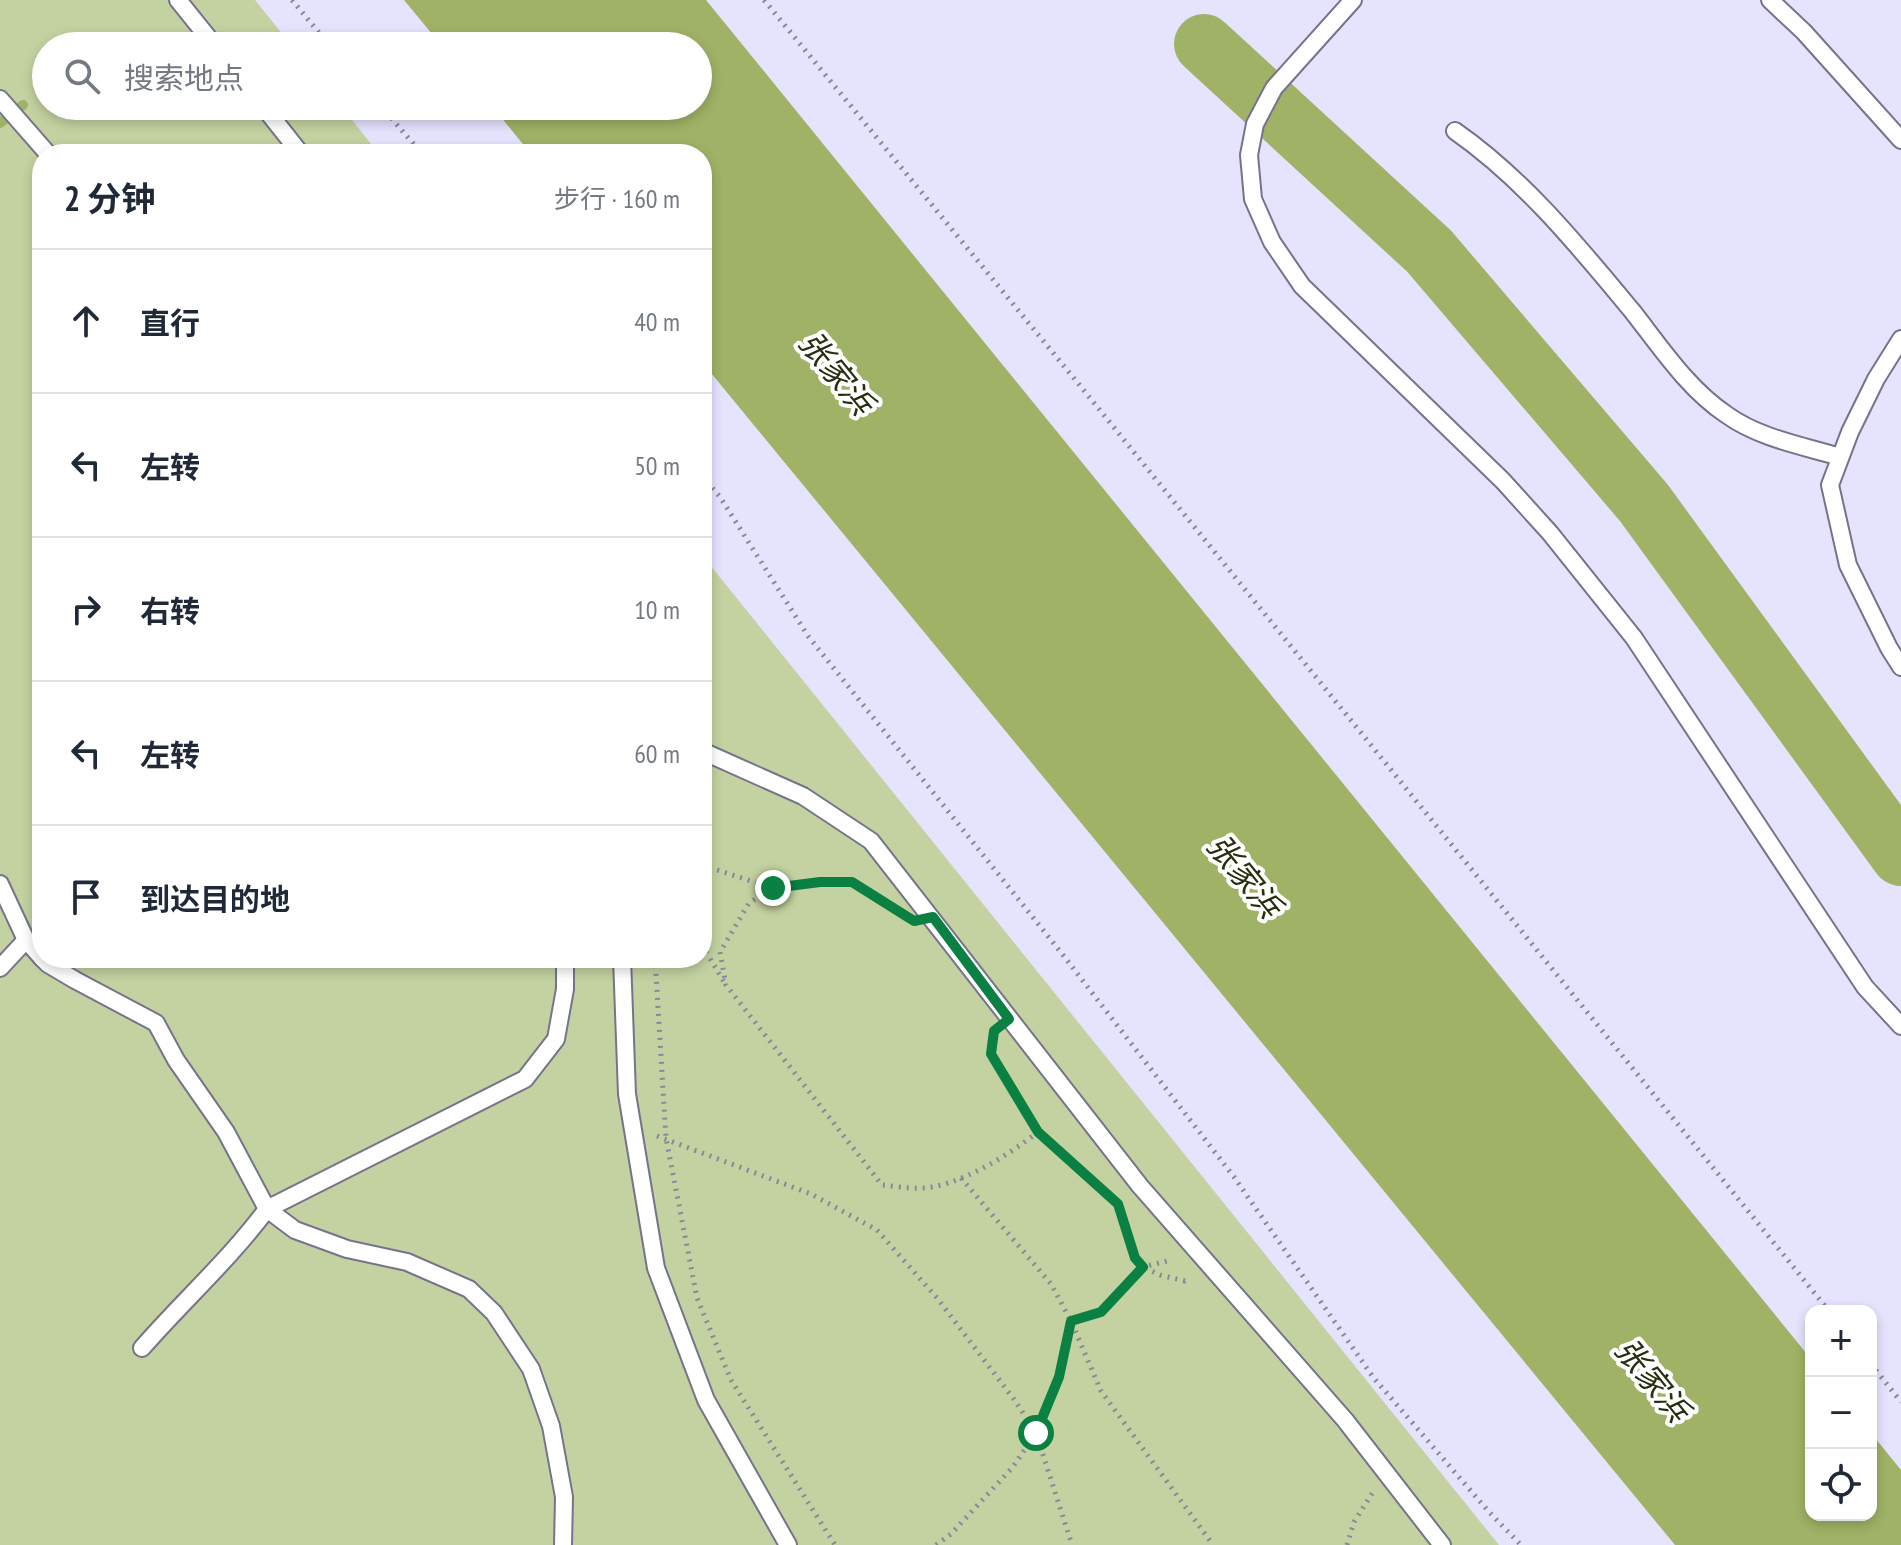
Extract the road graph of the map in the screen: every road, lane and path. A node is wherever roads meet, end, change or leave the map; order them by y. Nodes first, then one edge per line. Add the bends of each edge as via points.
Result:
1 (178, 0) edge
2 (292, 0) edge
3 (764, 0) edge
4 (1353, 0) edge
5 (1770, 0) edge
6 (204, 32) edge
7 (318, 32) edge
8 (0, 99) edge
9 (274, 120) edge
10 (393, 120) edge
11 (1455, 131) dead end
12 (1901, 140) edge
13 (39, 144) edge
14 (293, 144) edge
15 (413, 144) edge
16 (1901, 339) edge
17 (1840, 457) junction
18 (712, 488) edge
19 (1901, 667) edge
20 (712, 755) edge
21 (712, 868) edge
22 (0, 884) edge
23 (773, 888) junction
24 (933, 917) junction
25 (26, 940) junction
26 (32, 947) edge
27 (712, 962) edge
28 (0, 968) edge
29 (55, 968) edge
30 (565, 968) edge
31 (622, 968) edge
32 (656, 968) edge
33 (726, 985) junction
34 (1009, 1019) junction
35 (1901, 1026) edge
36 (633, 1130) junction
37 (1038, 1132) junction
38 (666, 1138) junction
39 (961, 1178) junction
40 (267, 1209) junction
41 (1202, 1257) junction
42 (1143, 1267) junction
43 (1824, 1305) edge
44 (1071, 1321) junction
45 (142, 1348) dead end
46 (1877, 1372) edge
47 (1901, 1402) edge
48 (1036, 1433) junction
49 (1390, 1478) junction
50 (563, 1545) edge
51 (788, 1545) edge
52 (835, 1545) edge
53 (936, 1545) edge
54 (1072, 1545) edge
55 (1213, 1545) edge
56 (1347, 1545) edge
57 (1442, 1545) edge
58 (1521, 1545) edge

1 - 6 lane
2 - 7 path
3 - 43 path
4 - 35 lane via 1274,88 1255,124 1249,155 1253,199 1272,242 1302,286 1550,533 1634,638 1865,987
5 - 12 lane
8 - 13 lane
9 - 14 lane
10 - 15 path
11 - 17 lane via 1574,240 1687,379 1727,416
16 - 17 lane
17 - 19 lane via 1830,485 1848,565
18 - 58 path via 808,636 1224,1165 1373,1377
20 - 24 lane via 803,796 871,841
21 - 23 path
22 - 25 lane
23 - 24 path via 852,882 914,921
23 - 33 path via 749,903 720,952
24 - 34 lane
25 - 26 lane
25 - 28 lane
27 - 33 path
29 - 40 lane via 156,1023 226,1132
30 - 40 lane via 556,1039 525,1079
31 - 36 lane
32 - 38 path
33 - 39 path via 882,1185 922,1189
34 - 37 path via 994,1031 991,1054
34 - 41 lane
36 - 38 path
36 - 51 lane via 656,1268 706,1400
37 - 39 path
37 - 42 path via 1118,1204 1135,1258
38 - 48 path via 811,1194 877,1230 937,1298
38 - 52 path via 702,1312 731,1380
39 - 44 path via 1051,1284
40 - 45 lane via 242,1243
40 - 50 lane via 295,1230 407,1262 469,1289 494,1313 531,1369 551,1426 564,1497
41 - 42 path
41 - 42 path via 1185,1281
41 - 49 lane
42 - 44 path via 1101,1312
44 - 48 path via 1059,1377
44 - 55 path via 1101,1391
46 - 47 path
48 - 53 path via 1012,1468
48 - 54 path
49 - 56 path via 1372,1492
49 - 57 lane

